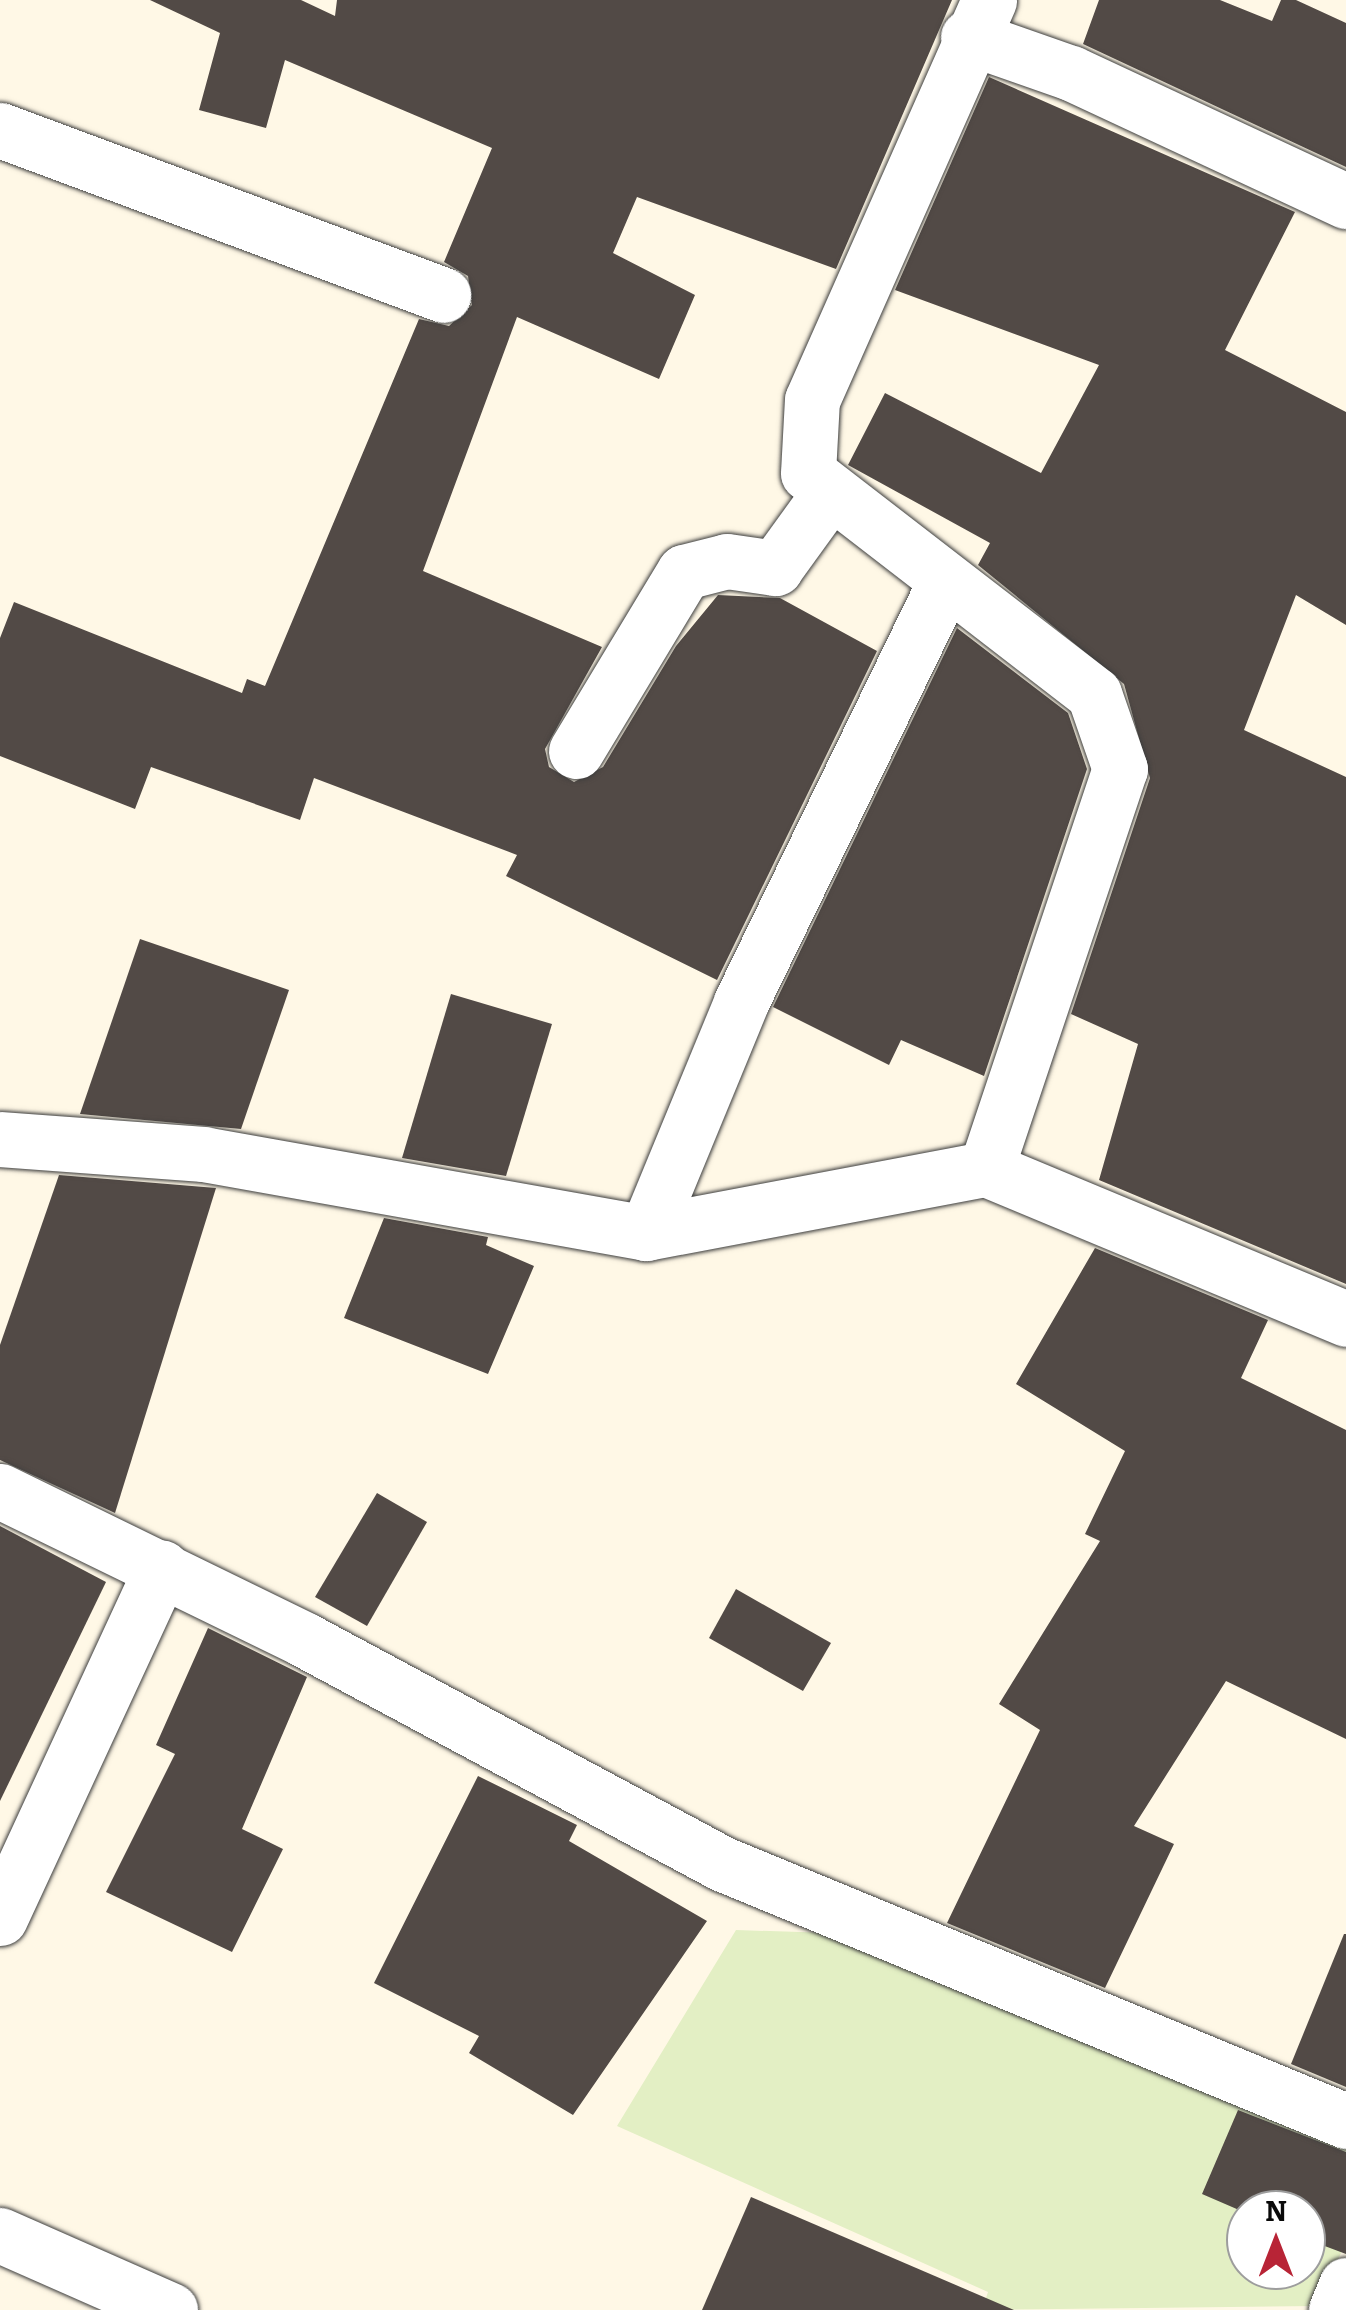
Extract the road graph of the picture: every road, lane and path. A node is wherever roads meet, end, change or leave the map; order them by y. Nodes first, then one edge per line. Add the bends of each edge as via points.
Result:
1 (979, 18) edge
2 (0, 130) edge
3 (1346, 201) edge
4 (443, 295) dead end
5 (830, 492) junction
6 (945, 582) junction
7 (576, 751) dead end
8 (0, 1139) edge
9 (986, 1169) junction
10 (646, 1233) junction
11 (1346, 1319) edge
12 (0, 1490) edge
13 (162, 1568) junction
14 (0, 1918) edge
15 (1346, 2121) edge
16 (0, 2235) edge
17 (1346, 2285) edge
18 (170, 2310) edge
19 (1336, 2310) edge

1 - 3 street via 1070,73
1 - 5 street via 812,400 808,473
2 - 4 street
5 - 6 street
5 - 7 street via 775,568 727,561 684,572
6 - 9 street via 1094,694 1120,769
6 - 10 street via 740,1002
8 - 10 street via 203,1154
9 - 10 street
9 - 11 street
12 - 13 street
13 - 14 street
13 - 15 street via 722,1864
16 - 18 street
17 - 19 street

